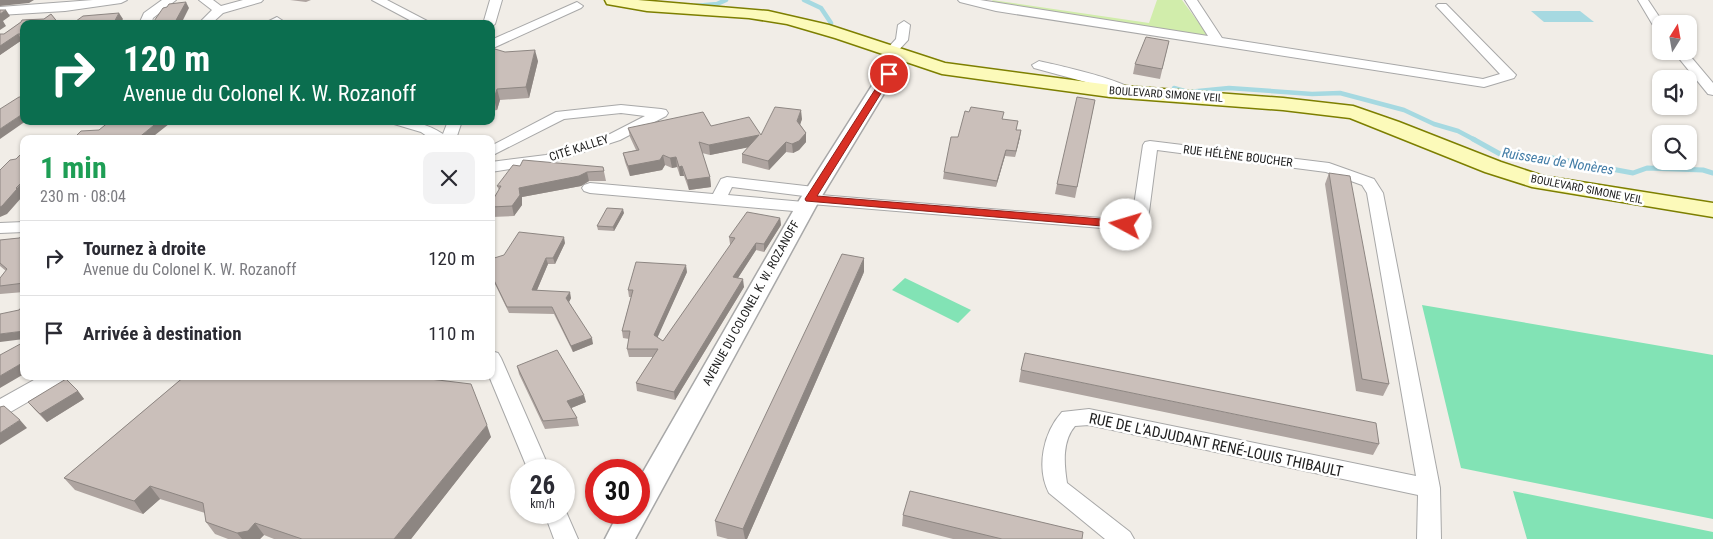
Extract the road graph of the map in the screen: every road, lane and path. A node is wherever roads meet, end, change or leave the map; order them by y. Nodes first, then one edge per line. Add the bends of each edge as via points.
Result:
1 (113, 0) edge
2 (170, 0) edge
3 (205, 0) edge
4 (256, 0) edge
5 (378, 0) edge
6 (496, 0) edge
7 (613, 0) edge
8 (964, 0) edge
9 (1191, 0) edge
10 (978, 1) edge
11 (1643, 1) dead end
12 (42, 4) edge
13 (577, 6) dead end
14 (1442, 6) dead end
15 (219, 10) junction
16 (0, 11) edge
17 (1652, 15) edge
18 (26, 20) edge
19 (146, 20) edge
20 (208, 20) edge
21 (419, 20) edge
22 (490, 20) edge
23 (904, 25) dead end
24 (1218, 42) junction
25 (495, 43) edge
26 (895, 52) junction
27 (1687, 60) edge
28 (1039, 65) dead end
29 (1713, 91) edge
30 (1128, 92) junction
31 (412, 125) edge
32 (435, 135) edge
33 (495, 150) edge
34 (495, 167) edge
35 (590, 188) dead end
36 (810, 199) junction
37 (1713, 210) edge
38 (20, 226) edge
39 (0, 228) edge
40 (495, 367) edge
41 (50, 380) edge
42 (0, 409) edge
43 (534, 459) edge
44 (650, 485) edge
45 (1429, 488) junction
46 (560, 524) edge
47 (628, 524) edge
48 (566, 539) edge
49 (620, 539) edge
50 (1122, 539) edge
51 (1429, 539) edge

1 - 12 street
2 - 19 street
3 - 15 street
4 - 15 street
5 - 21 street
6 - 22 street
7 - 26 main road, BOULEVARD SIMONE VEIL via 651,8 747,13 794,20
8 - 10 street
9 - 24 street
10 - 24 street via 1006,9
11 - 17 street
12 - 16 street
12 - 18 street
13 - 25 street
14 - 24 street via 1509,75 1484,83
15 - 20 street
23 - 26 street, AVENUE DU COLONEL K. W. ROZANOFF via 902,40
26 - 30 main road, BOULEVARD SIMONE VEIL via 942,68
26 - 36 street, AVENUE DU COLONEL K. W. ROZANOFF
27 - 29 street
28 - 30 street
30 - 37 main road, BOULEVARD SIMONE VEIL via 1353,112 1540,182
31 - 32 street
33 - 34 street, CITÉ KALLEY via 561,115 621,109 661,113 615,137 548,159
35 - 36 street via 718,199
36 - 44 street, AVENUE DU COLONEL K. W. ROZANOFF
36 - 45 street, RUE HÉLÈNE BOUCHER via 1126,225 1137,222 1141,212 1150,145 1329,168 1368,182 1375,193
38 - 39 street
40 - 43 street
41 - 42 street
45 - 50 street, RUE DE L'ADJUDANT RENÉ-LOUIS THIBAULT via 1089,417 1069,418 1060,425 1053,462 1057,487
45 - 51 street, RUE HÉLÈNE BOUCHER
46 - 48 street
47 - 49 street

